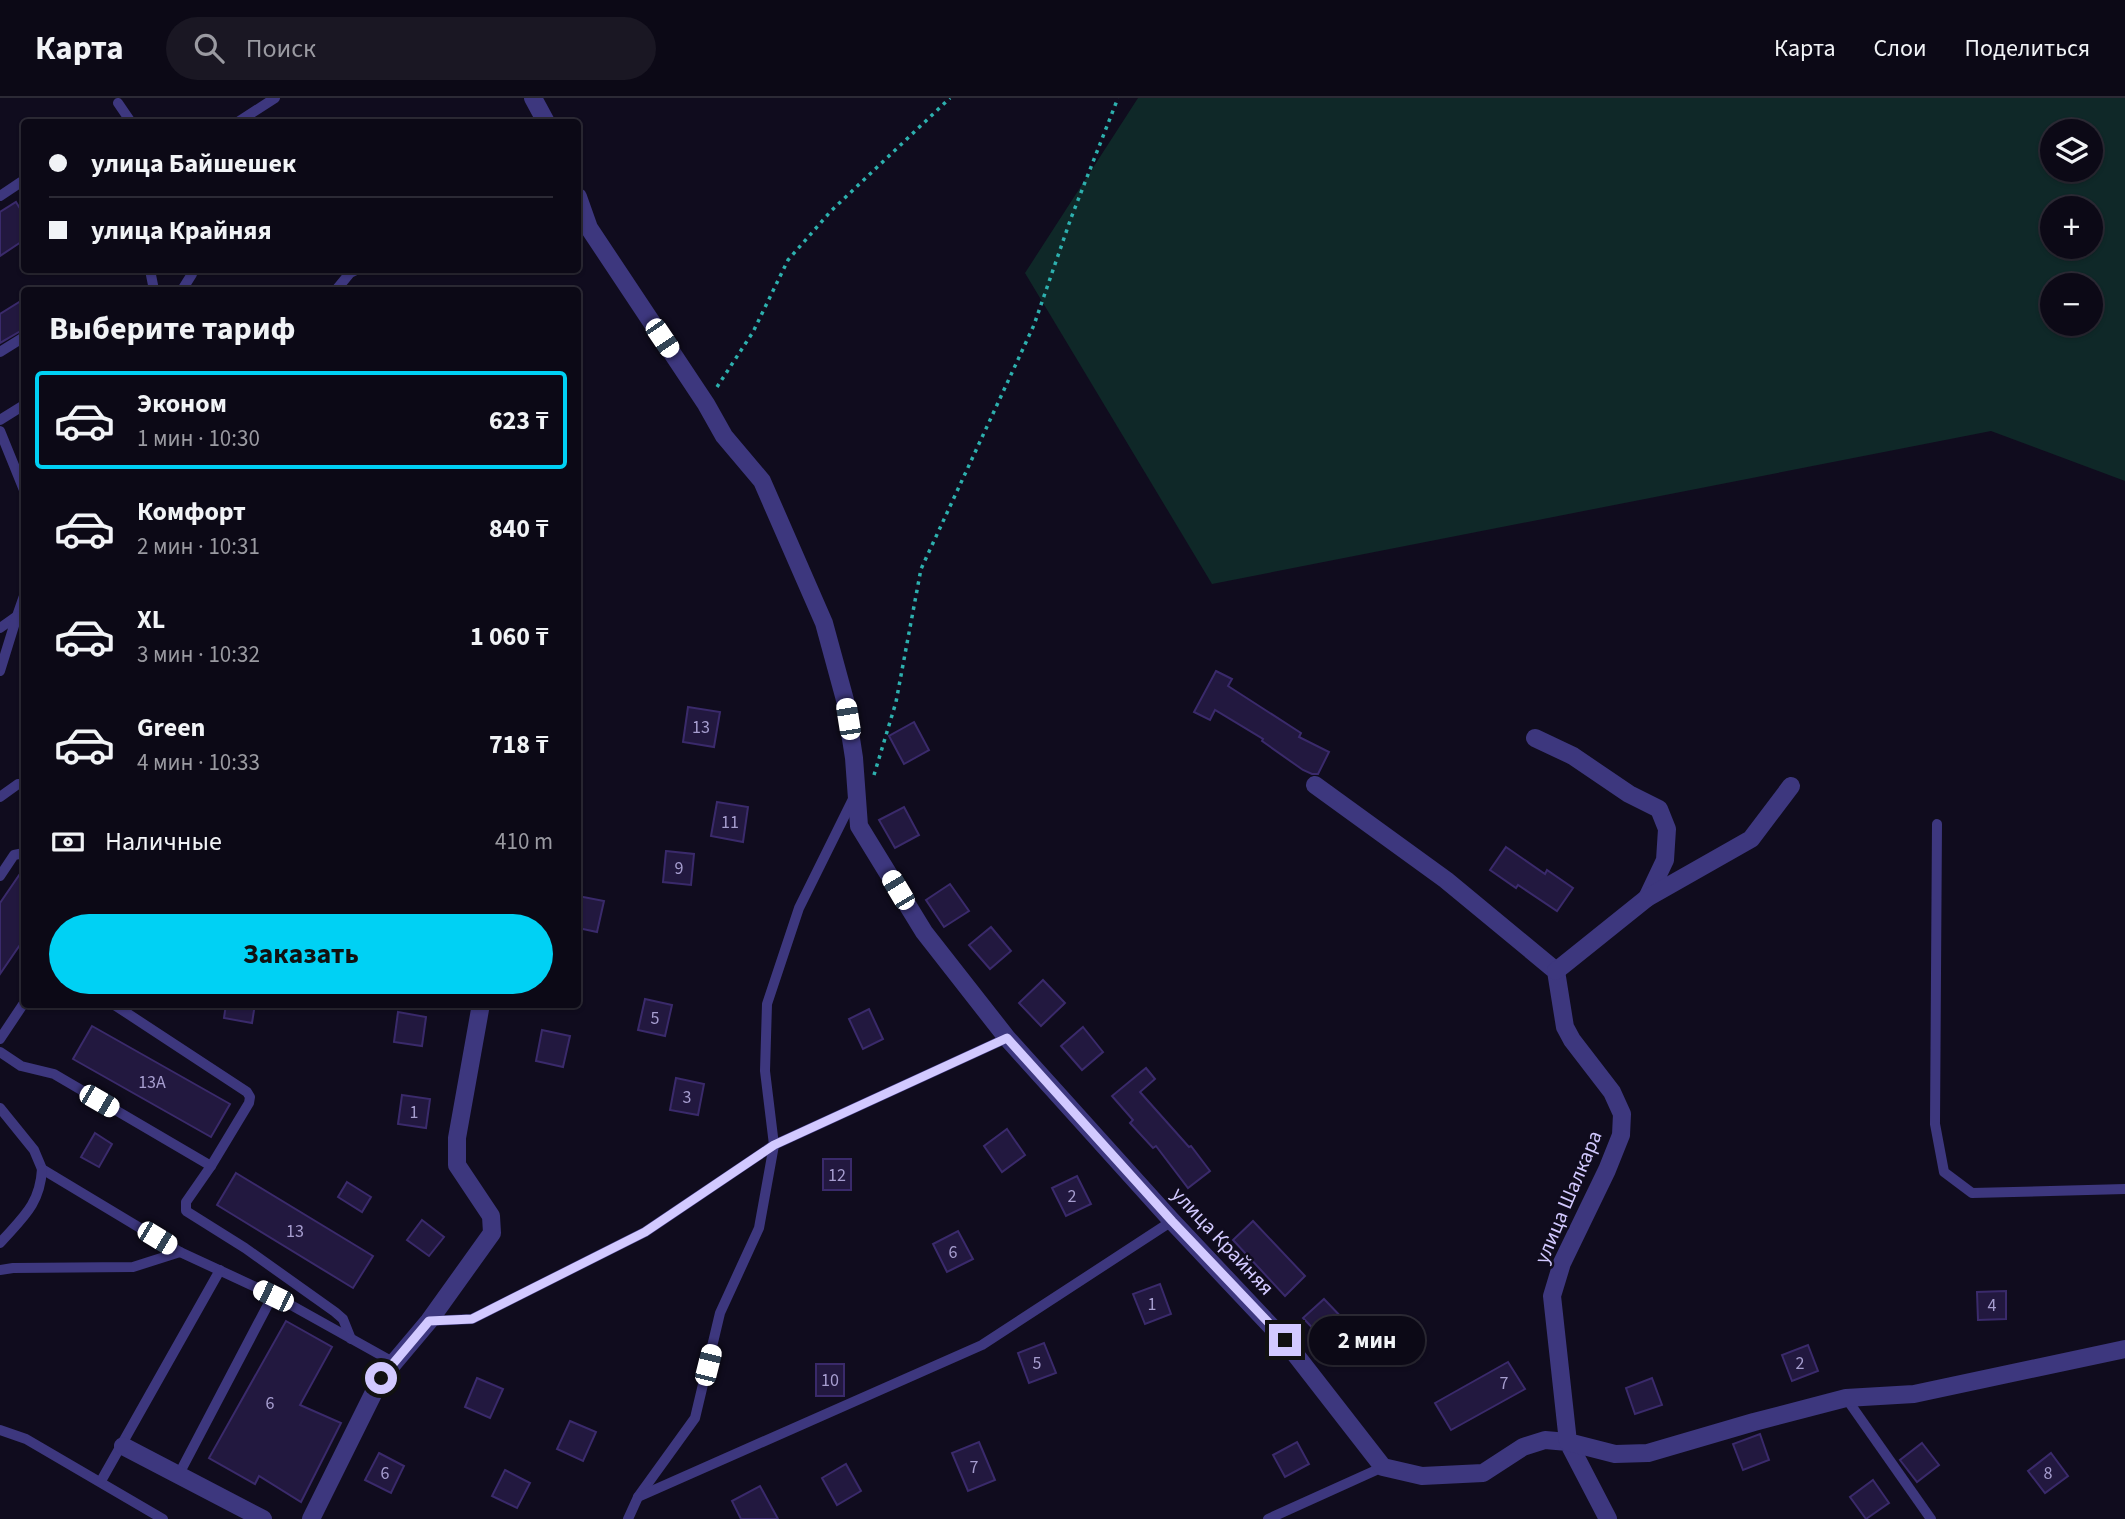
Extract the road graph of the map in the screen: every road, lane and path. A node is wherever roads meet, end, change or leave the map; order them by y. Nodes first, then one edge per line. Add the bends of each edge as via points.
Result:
1 (275, 98) edge
2 (533, 98) edge
3 (950, 98) edge
4 (1118, 98) edge
5 (118, 103) dead end
6 (129, 119) edge
7 (243, 119) edge
8 (544, 119) edge
9 (21, 183) dead end
10 (0, 196) edge
11 (583, 229) edge
12 (349, 273) edge
13 (338, 287) edge
14 (21, 339) edge
15 (0, 352) edge
16 (706, 404) junction
17 (21, 407) edge
18 (0, 420) edge
19 (0, 431) edge
20 (21, 483) edge
21 (21, 605) edge
22 (17, 616) junction
23 (0, 628) edge
24 (0, 671) edge
25 (1535, 738) dead end
26 (21, 783) edge
27 (1315, 785) dead end
28 (1791, 786) dead end
29 (863, 790) junction
30 (0, 797) edge
31 (1937, 824) dead end
32 (21, 854) edge
33 (0, 876) edge
34 (1647, 898) junction
35 (1556, 971) junction
36 (21, 1008) edge
37 (119, 1008) edge
38 (480, 1008) edge
39 (1007, 1038) junction
40 (0, 1039) edge
41 (0, 1052) edge
42 (0, 1108) edge
43 (774, 1145) junction
44 (211, 1166) junction
45 (42, 1169) junction
46 (2125, 1188) edge
47 (1172, 1221) junction
48 (0, 1244) edge
49 (180, 1252) junction
50 (0, 1270) edge
51 (220, 1270) junction
52 (273, 1296) junction
53 (429, 1321) junction
54 (351, 1339) junction
55 (2125, 1349) edge
56 (393, 1362) junction
57 (1846, 1398) junction
58 (0, 1430) edge
59 (1568, 1442) junction
60 (123, 1446) junction
61 (1383, 1466) junction
62 (179, 1474) junction
63 (101, 1481) junction
64 (638, 1497) junction
65 (163, 1519) edge
66 (262, 1519) edge
67 (310, 1519) edge
68 (628, 1519) edge
69 (1268, 1519) edge
70 (1608, 1519) edge
71 (1931, 1519) edge

1 - 7 lane
2 - 8 street
3 - 16 path via 831,211 788,260 753,332
4 - 29 path via 1034,325 921,569 896,702
5 - 6 lane
9 - 10 lane
11 - 16 street, улица Крайняя
12 - 13 lane
14 - 15 lane
16 - 29 street, улица Крайняя via 724,436 762,481 824,623
17 - 18 lane
19 - 20 lane
21 - 22 lane
22 - 23 lane
22 - 24 lane
25 - 34 street via 1573,756 1659,810 1667,829 1665,860
26 - 30 lane
27 - 35 street via 1446,880
28 - 34 street via 1751,839
29 - 39 street, улица Крайняя via 859,826 923,932
29 - 43 lane via 799,908 767,1004 765,1071
31 - 46 lane via 1935,1124 1944,1172 1972,1193
32 - 33 lane via 14,855
34 - 35 street
35 - 59 street, улица Шалкара via 1565,1027 1612,1092 1622,1114 1621,1135 1562,1263 1552,1296
36 - 40 lane
37 - 44 lane via 250,1097
38 - 53 street via 456,1157 491,1216 492,1233
39 - 43 lane
39 - 47 street, улица Крайняя
41 - 44 lane via 21,1066 54,1074
42 - 45 lane via 34,1150
43 - 53 lane via 645,1232 472,1319
43 - 64 lane via 759,1228 720,1313 695,1418
44 - 54 lane via 186,1202 186,1211 335,1312
45 - 48 lane via 34,1205
45 - 49 lane
47 - 61 street, улица Крайняя via 1285,1340
47 - 64 lane via 982,1345
49 - 50 lane via 133,1267
49 - 51 lane
51 - 52 lane
51 - 60 lane
52 - 54 lane
52 - 62 lane
53 - 56 street
54 - 56 lane
55 - 57 street via 1914,1394
56 - 67 street via 370,1398
57 - 59 street via 1648,1453 1615,1454
57 - 71 lane
58 - 63 lane via 26,1439
59 - 61 street via 1545,1440 1523,1447 1483,1473 1422,1476
59 - 70 street
60 - 62 street
60 - 63 lane
61 - 69 lane
62 - 66 street
63 - 65 lane
64 - 68 lane

